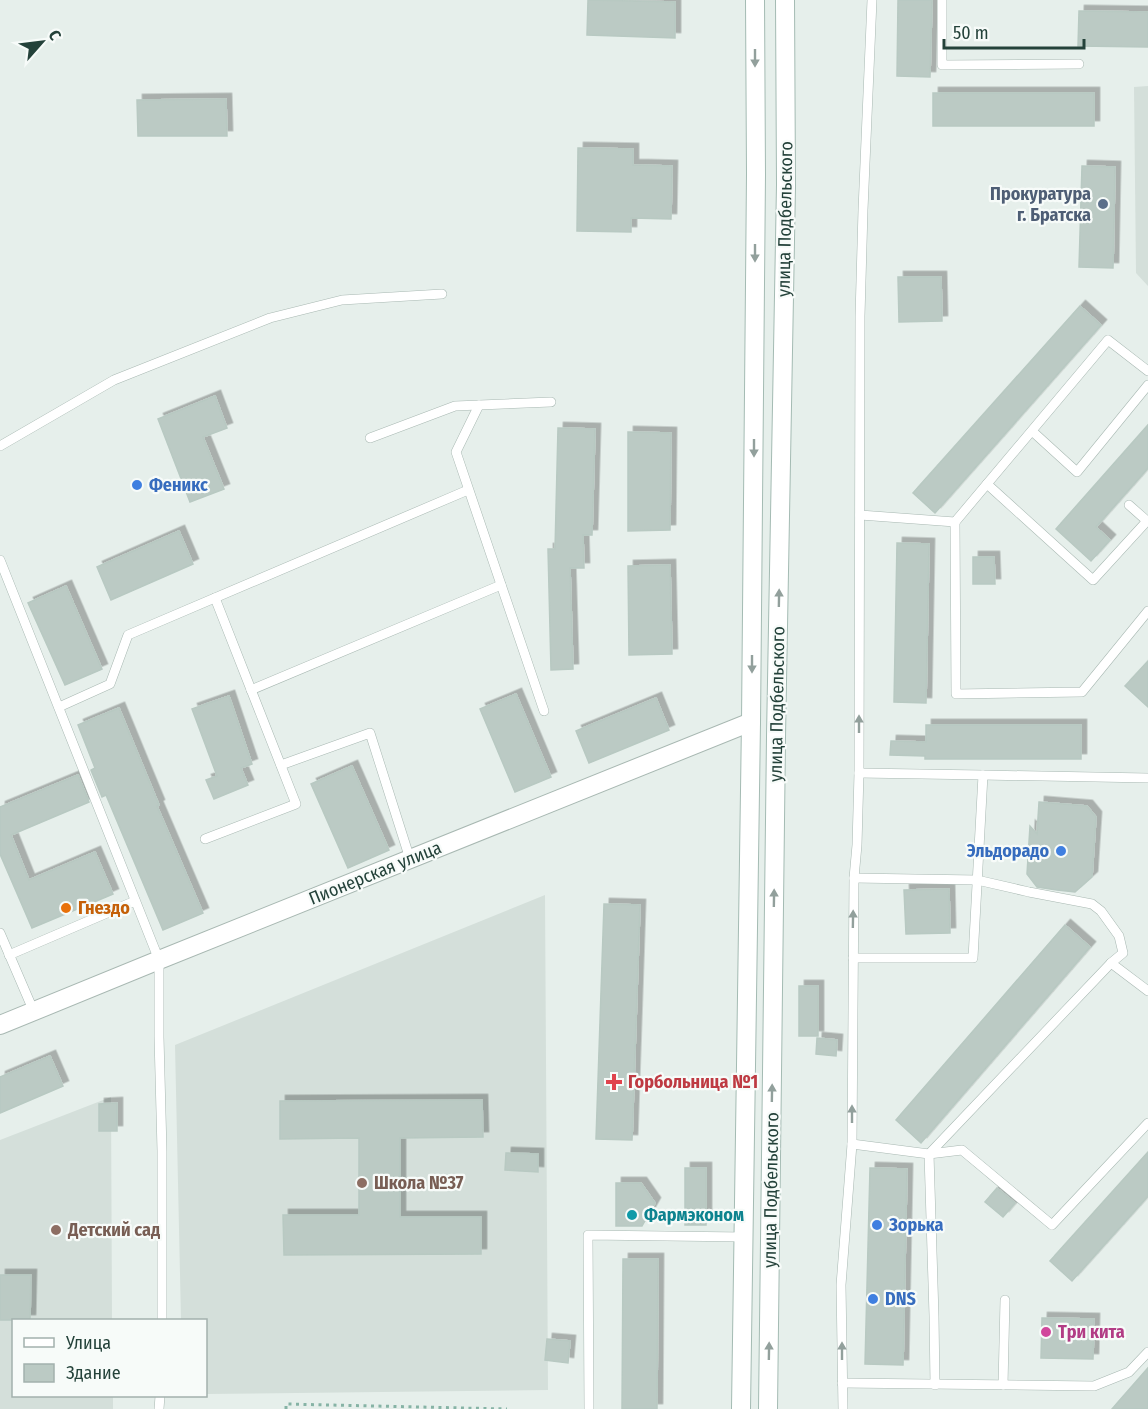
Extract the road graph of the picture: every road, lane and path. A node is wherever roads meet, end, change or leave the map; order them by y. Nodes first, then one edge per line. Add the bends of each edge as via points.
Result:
1 (755, 0) edge
2 (785, 0) edge
3 (872, 0) edge
4 (942, 0) edge
5 (1079, 64) dead end
6 (442, 294) dead end
7 (1148, 371) edge
8 (1148, 384) edge
9 (551, 402) dead end
10 (480, 405) junction
11 (1032, 431) dead end
12 (370, 438) dead end
13 (0, 446) edge
14 (987, 484) junction
15 (468, 490) junction
16 (1129, 505) dead end
17 (860, 515) junction
18 (955, 522) junction
19 (1147, 522) edge
20 (753, 544) junction
21 (780, 545) junction
22 (0, 560) edge
23 (501, 585) junction
24 (215, 598) junction
25 (1148, 611) edge
26 (251, 690) junction
27 (59, 707) junction
28 (544, 711) dead end
29 (752, 722) junction
30 (280, 765) junction
31 (859, 773) junction
32 (983, 775) junction
33 (1148, 778) edge
34 (205, 839) dead end
35 (410, 859) junction
36 (854, 878) junction
37 (977, 880) junction
38 (135, 901) junction
39 (0, 933) edge
40 (9, 955) junction
41 (853, 958) junction
42 (159, 960) junction
43 (1111, 963) junction
44 (1148, 990) edge
45 (34, 1012) junction
46 (0, 1025) edge
47 (1148, 1123) edge
48 (852, 1144) junction
49 (929, 1154) junction
50 (744, 1237) junction
51 (1005, 1300) dead end
52 (162, 1319) edge
53 (1148, 1352) edge
54 (842, 1383) junction
55 (935, 1385) junction
56 (1003, 1385) junction
57 (286, 1409) edge
58 (507, 1409) edge
59 (589, 1409) edge
60 (741, 1409) edge
61 (768, 1409) edge
62 (843, 1409) edge

1 -> 20 main road, улица Подбельского
2 - 21 main road, улица Подбельского
3 - 17 lane via 862,245
4 - 5 lane via 942,65
6 - 13 lane via 342,300 270,318 114,380
7 - 14 lane via 1108,340
8 - 11 lane via 1077,472
9 - 10 lane
10 - 12 lane via 455,406
10 - 15 lane via 456,452
14 - 18 lane
14 - 19 lane via 1093,580
15 - 23 lane
15 - 24 lane
16 - 19 lane
17 - 18 lane
31 -> 17 lane
18 - 25 lane via 956,694 1082,692
20 - 21 main road
20 -> 29 main road, улица Подбельского
61 -> 21 main road, улица Подбельского
22 - 27 lane
23 - 26 lane
23 - 28 lane
24 - 26 lane
24 - 27 lane via 128,635 110,684
26 - 30 lane
27 - 38 lane
29 - 35 main road, Пионерская улица
29 - 50 main road, улица Подбельского
30 - 34 lane via 296,804
30 - 35 lane via 370,733
31 - 32 lane
31 - 36 lane
32 - 33 lane
32 - 37 lane
35 - 42 main road, Пионерская улица
36 - 37 lane
41 -> 36 lane
37 - 41 lane via 974,958
37 - 43 lane via 1092,904 1119,936 1122,953
38 - 40 lane
38 - 42 lane
39 - 40 lane
40 - 45 lane
48 -> 41 lane
42 - 45 main road, Пионерская улица
42 - 52 lane
43 - 44 lane
43 - 49 lane
45 - 46 main road, Пионерская улица
47 - 49 lane via 1052,1225 962,1150
48 - 49 lane
54 -> 48 lane via 841,1285
49 - 55 lane
50 - 59 lane via 588,1235
50 - 60 main road, улица Подбельского
51 - 56 lane
53 - 56 lane via 1129,1372 1094,1386
54 - 55 lane
54 - 62 lane
55 - 56 lane
57 - 58 path via 286,1404

